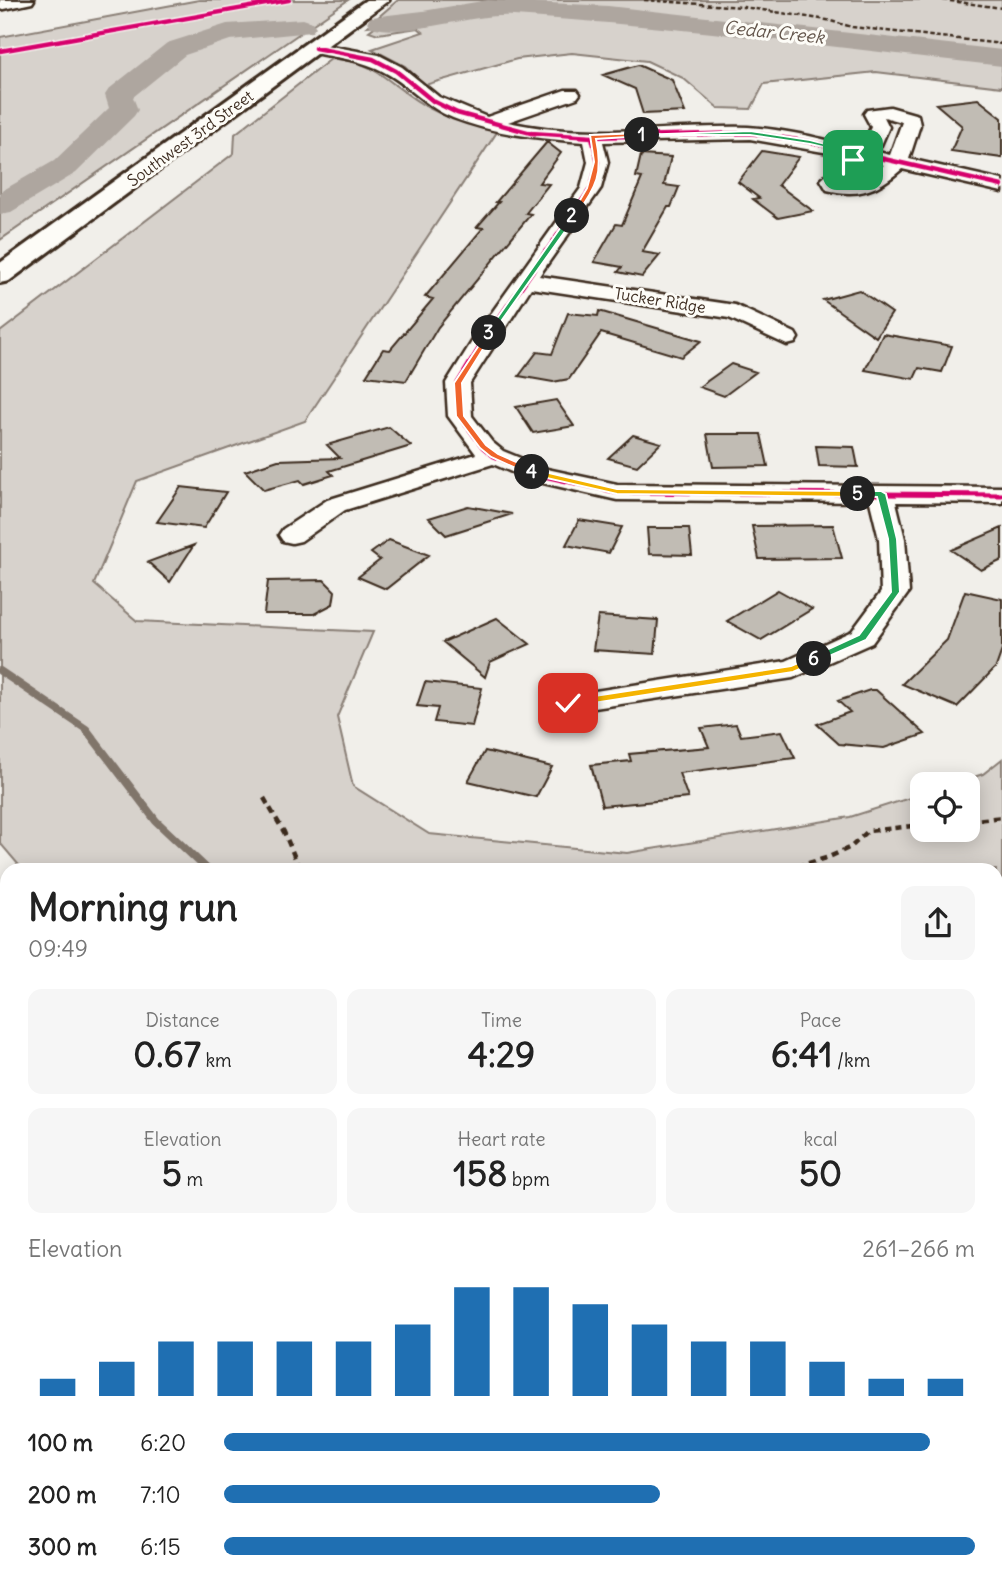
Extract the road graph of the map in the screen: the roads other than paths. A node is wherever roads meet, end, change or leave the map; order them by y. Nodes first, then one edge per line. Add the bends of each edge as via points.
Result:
1 (26, 0) edge
2 (379, 0) edge
3 (0, 5) edge
4 (314, 48) junction
5 (571, 94) dead end
6 (486, 123) junction
7 (592, 137) junction
8 (861, 154) junction
9 (900, 162) junction
10 (1002, 186) edge
11 (0, 275) edge
12 (527, 281) junction
13 (787, 338) dead end
14 (494, 456) junction
15 (881, 494) junction
16 (1002, 495) edge
17 (292, 535) dead end
18 (568, 703) dead end

1 - 3 street
2 - 4 main road, Southwest 3rd Street
4 - 6 street via 373,59 433,101
4 - 11 main road, Southwest 3rd Street
5 - 6 street
6 - 7 street
7 - 8 street via 750,133
7 - 12 street via 598,162 591,188
8 - 9 street
8 - 9 street via 835,174 834,186 867,188
8 - 9 street via 871,148 880,127 873,114 903,114 912,119
9 - 10 street
12 - 13 street, Tucker Ridge via 735,312
12 - 14 street via 458,383 460,416
14 - 15 street via 539,475 617,492
14 - 17 street via 336,505
15 - 16 street
15 - 18 street via 892,539 895,592 862,637 793,669

